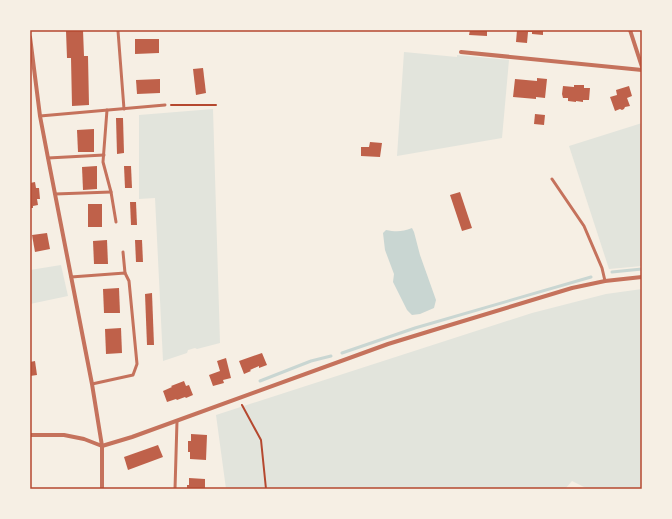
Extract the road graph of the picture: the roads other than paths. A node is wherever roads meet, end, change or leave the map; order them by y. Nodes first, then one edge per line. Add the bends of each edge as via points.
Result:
1 (630, 30) edge
2 (118, 31) edge
3 (30, 37) edge
4 (461, 52) dead end
5 (642, 66) edge
6 (642, 70) edge
7 (165, 105) road end
8 (124, 109) junction
9 (108, 110) junction
10 (40, 116) junction
11 (104, 155) junction
12 (48, 158) junction
13 (552, 179) dead end
14 (111, 192) junction
15 (55, 194) junction
16 (116, 222) dead end
17 (123, 252) dead end
18 (125, 274) junction
19 (71, 277) junction
20 (642, 277) edge
21 (605, 281) junction
22 (92, 384) junction
23 (177, 421) junction
24 (30, 435) edge
25 (102, 446) junction
26 (102, 489) edge
27 (175, 489) edge

1 - 5 street
2 - 8 lane
3 - 10 street
4 - 6 street
7 - 8 lane
8 - 9 lane
9 - 10 lane
9 - 11 lane
10 - 12 street
11 - 12 lane
11 - 14 lane via 103,162
12 - 15 street
13 - 21 lane via 584,226
14 - 15 lane
14 - 16 lane
15 - 19 street
17 - 18 lane
18 - 19 lane
18 - 22 lane via 130,281 136,364 134,375
19 - 22 street
20 - 21 street
21 - 23 street via 572,288 388,344
22 - 25 street
23 - 25 street
23 - 27 lane
24 - 25 street via 64,435
25 - 26 street

